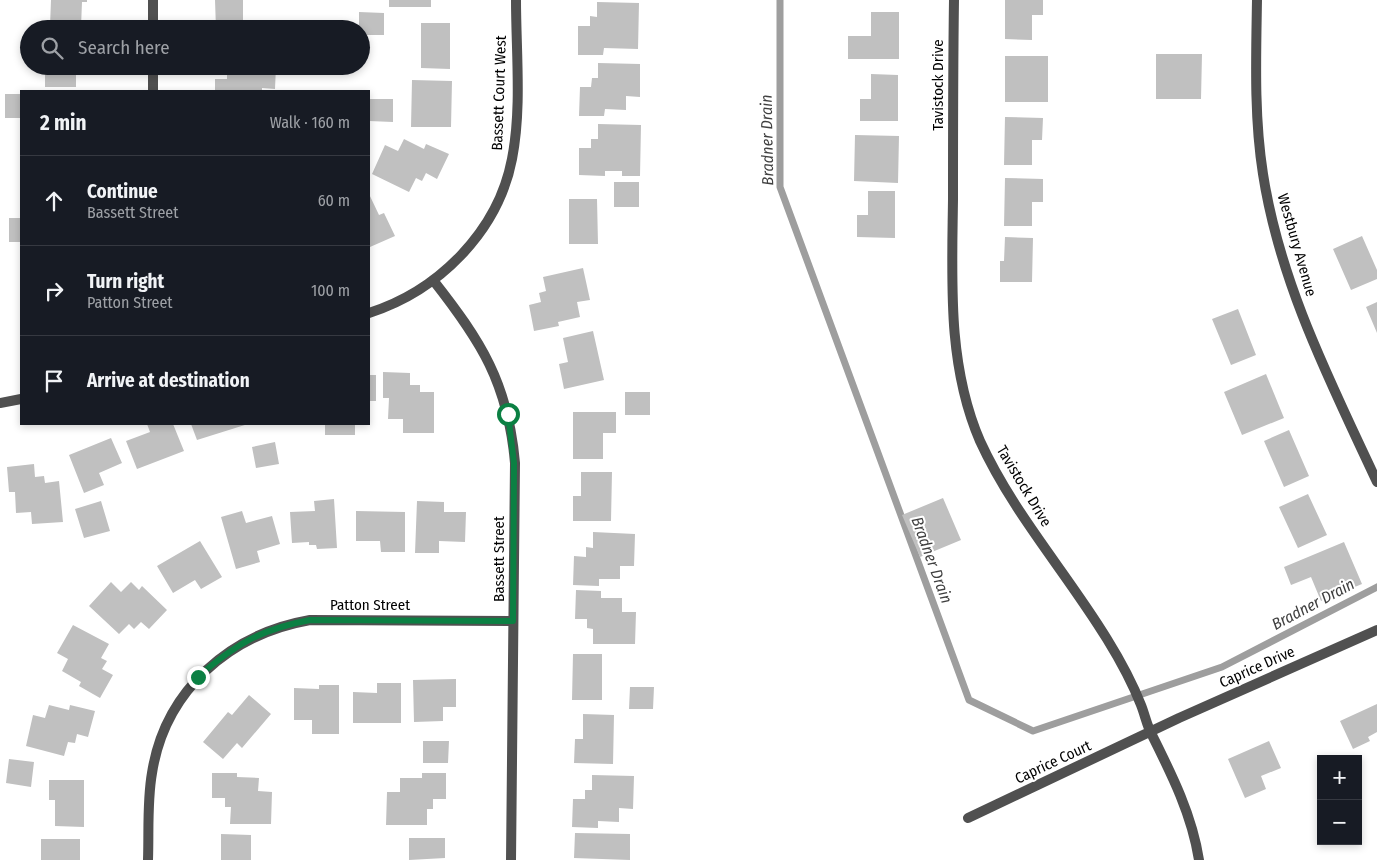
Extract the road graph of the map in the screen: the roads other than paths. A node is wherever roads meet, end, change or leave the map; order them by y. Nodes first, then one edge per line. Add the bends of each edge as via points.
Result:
1 (153, 0) edge
2 (516, 0) edge
3 (954, 0) edge
4 (1256, 0) edge
5 (153, 20) edge
6 (153, 75) edge
7 (153, 90) edge
8 (433, 280) junction
9 (370, 313) edge
10 (20, 399) edge
11 (0, 402) edge
12 (1377, 482) edge
13 (513, 621) junction
14 (1377, 630) edge
15 (1150, 732) junction
16 (968, 818) dead end
17 (148, 860) edge
18 (511, 860) edge
19 (1199, 860) edge

1 - 5 street
2 - 8 street, Bassett Court West via 516,124 512,160 501,194 484,227 461,255
3 - 15 street, Tavistock Drive via 952,300 956,351 964,391 979,438 1000,483 1106,638 1138,698
4 - 12 street, Westbury Avenue via 1257,113 1272,221 1309,335
6 - 7 street
8 - 9 street, Bassett Court West via 390,306
8 - 13 street, Bassett Street via 484,350 508,414 514,463
10 - 11 street
13 - 17 street, Patton Street via 310,620 256,635 224,654 198,677 164,731 149,792
13 - 18 street, Bassett Street
14 - 15 street, Caprice Drive
15 - 16 street, Caprice Court
15 - 19 street, Tavistock Drive via 1173,774

